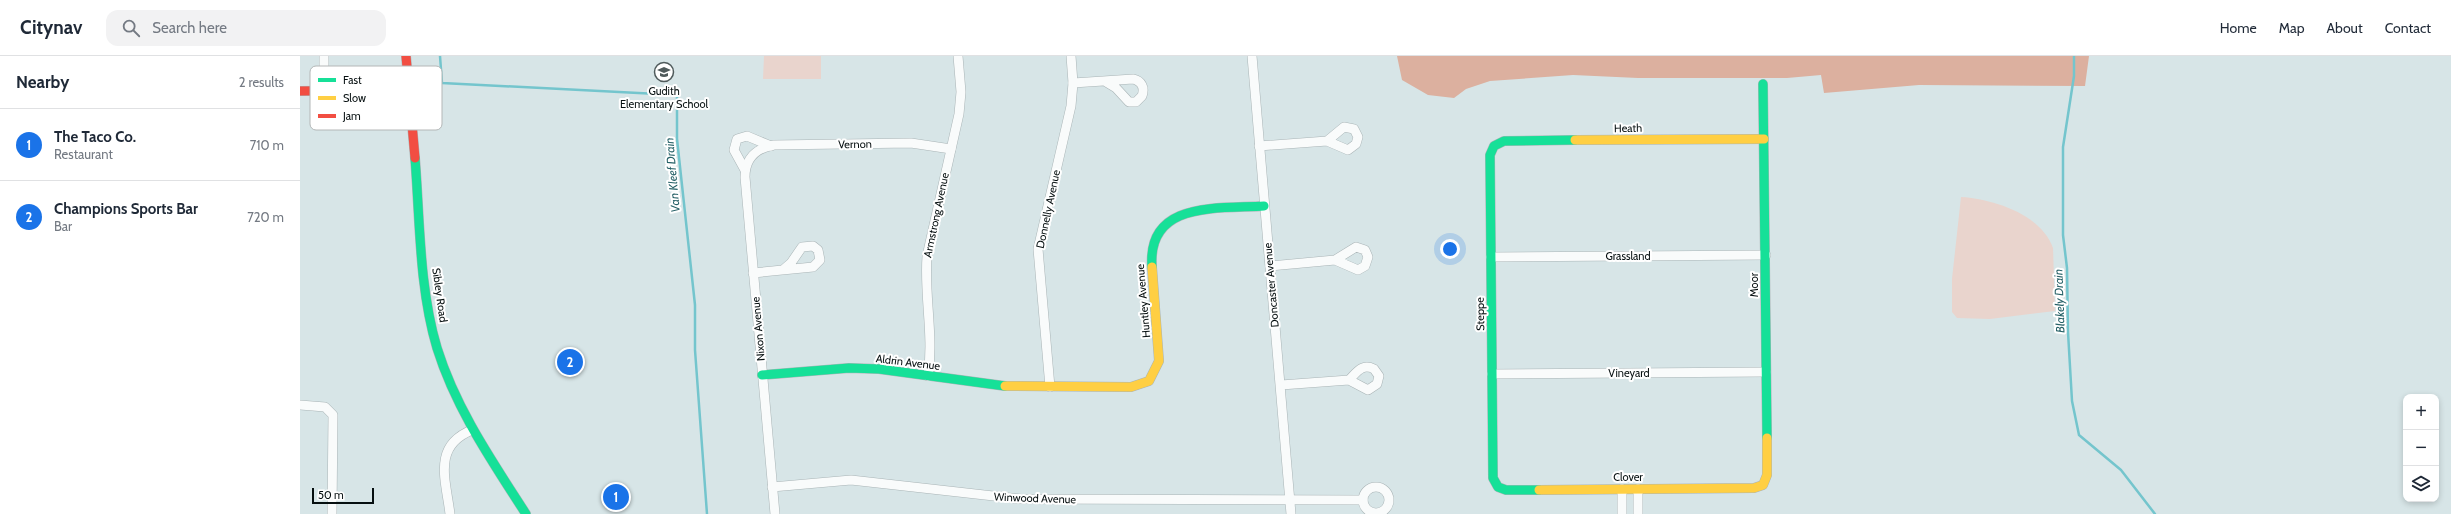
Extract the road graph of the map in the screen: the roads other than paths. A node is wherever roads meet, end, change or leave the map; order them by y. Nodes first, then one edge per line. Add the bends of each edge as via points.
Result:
1 (406, 56) edge
2 (958, 56) edge
3 (1071, 56) edge
4 (1252, 56) edge
5 (407, 66) edge
6 (1106, 82) dead end
7 (1073, 84) junction
8 (1764, 84) dead end
9 (412, 130) edge
10 (1764, 139) junction
11 (1327, 141) dead end
12 (771, 146) junction
13 (1259, 146) junction
14 (1494, 146) joint
15 (951, 149) junction
16 (745, 170) junction
17 (1264, 206) junction
18 (1766, 255) junction
19 (1491, 258) junction
20 (1335, 260) dead end
21 (1270, 266) junction
22 (784, 269) dead end
23 (753, 273) junction
24 (1766, 372) junction
25 (1492, 374) junction
26 (762, 375) junction
27 (928, 376) junction
28 (1349, 380) dead end
29 (1280, 385) junction
30 (1050, 388) junction
31 (300, 405) edge
32 (472, 430) junction
33 (1495, 484) joint
34 (1763, 485) joint
35 (772, 487) junction
36 (1622, 489) junction
37 (1638, 489) junction
38 (1290, 499) junction
39 (1363, 500) dead end
40 (332, 514) edge
41 (448, 514) edge
42 (526, 514) edge
43 (775, 514) edge
44 (1291, 514) edge
45 (1622, 514) edge
46 (1638, 514) edge

1 - 5 street, Sibley Road
2 - 15 street, Armstrong Avenue via 960,103
3 - 7 street, Donnelly Avenue
4 - 13 street, Doncaster Avenue
6 - 7 street
7 - 30 street, Donnelly Avenue via 1071,106 1038,249
8 - 10 street, Moor
9 - 32 street, Sibley Road via 430,314 437,347 449,381
10 - 14 street, Heath via 1504,141
10 - 18 street, Moor
11 - 13 street
12 - 15 street, Vernon via 911,143
12 - 16 street, Vernon via 759,150 749,160
12 - 16 street via 747,136 737,140 734,150
13 - 17 street, Doncaster Avenue
14 - 19 street, Steppe via 1490,155
15 - 27 street, Armstrong Avenue via 927,256 926,278 932,345
16 - 23 street, Nixon Avenue
17 - 21 street, Doncaster Avenue
17 - 30 street, Huntley Avenue via 1184,213 1165,223 1156,234 1151,247 1151,257 1159,354 1158,365 1148,381 1131,387
18 - 19 street, Grassland
18 - 24 street, Moor
19 - 25 street, Steppe
20 - 21 street
21 - 29 street, Doncaster Avenue
22 - 23 street
23 - 26 street, Nixon Avenue
24 - 25 street, Vineyard
24 - 34 street, Moor via 1767,475
25 - 33 street, Steppe
26 - 27 street, Aldrin Avenue via 850,368
26 - 35 street, Nixon Avenue
27 - 30 street, Aldrin Avenue via 986,385
28 - 29 street
29 - 38 street, Doncaster Avenue
31 - 40 street via 325,407 333,415
32 - 41 street via 457,437 446,455 444,472
32 - 42 street, Sibley Road
33 - 36 street, Clover via 1506,490
34 - 37 street, Clover via 1754,488
35 - 38 street, Winwood Avenue via 851,480 1021,499
35 - 43 street, Nixon Avenue
36 - 37 street, Clover
36 - 45 street
37 - 46 street
38 - 39 street, Winwood Avenue
38 - 44 street, Doncaster Avenue

